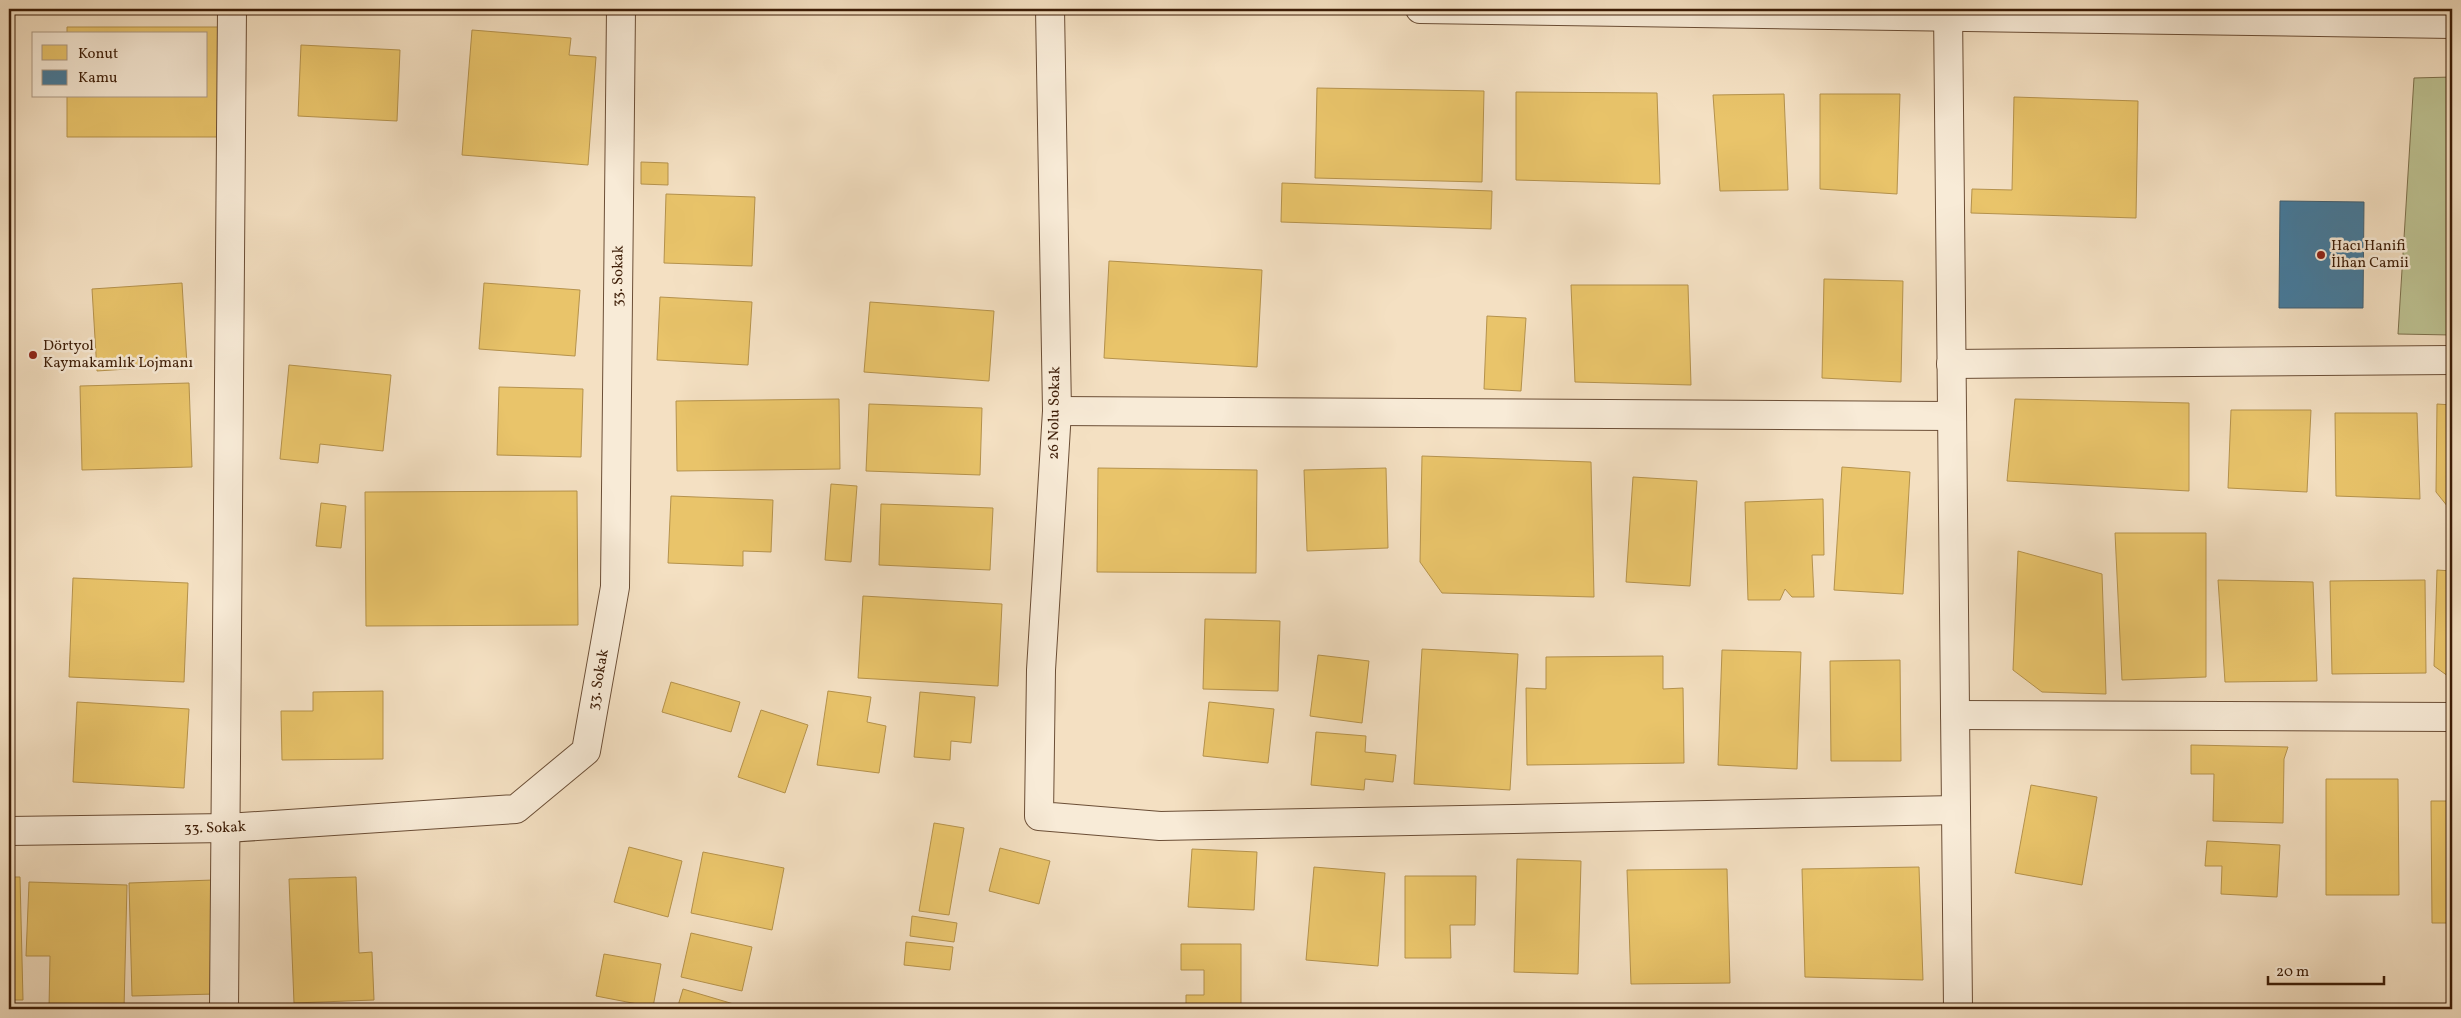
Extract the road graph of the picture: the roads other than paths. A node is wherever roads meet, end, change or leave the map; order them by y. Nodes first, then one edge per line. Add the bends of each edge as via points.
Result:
1 (232, 9) edge
2 (621, 9) edge
3 (1050, 9) edge
4 (1420, 9) edge
5 (1948, 13) edge
6 (2452, 24) edge
7 (2452, 360) edge
8 (1951, 364) junction
9 (1057, 411) junction
10 (1952, 416) junction
11 (1955, 715) junction
12 (2452, 717) edge
13 (1956, 810) junction
14 (227, 828) junction
15 (9, 831) edge
16 (224, 1009) edge
17 (1958, 1009) edge

1 - 14 street
2 - 14 street, 33. Sokak via 615,587 586,751 516,810
3 - 9 street, 26 Nolu Sokak
4 - 5 street
5 - 6 street
5 - 8 street
7 - 8 street
8 - 10 street
9 - 10 street
9 - 13 street, 26 Nolu Sokak via 1041,670 1039,816 1160,826
10 - 11 street
11 - 12 street
11 - 13 street
13 - 17 street
14 - 15 street, 33. Sokak
14 - 16 street

